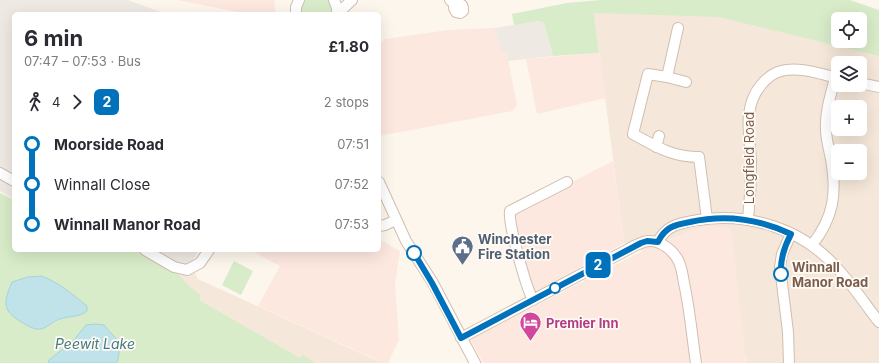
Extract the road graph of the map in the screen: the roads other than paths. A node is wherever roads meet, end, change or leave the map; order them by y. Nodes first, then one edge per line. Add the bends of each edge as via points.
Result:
1 (334, 0) edge
2 (352, 0) edge
3 (297, 1) edge
4 (296, 12) edge
5 (337, 12) edge
6 (340, 12) edge
7 (678, 28) dead end
8 (667, 77) junction
9 (831, 77) edge
10 (686, 82) dead end
11 (867, 84) edge
12 (879, 87) edge
13 (832, 92) edge
14 (659, 136) dead end
15 (656, 147) junction
16 (0, 173) edge
17 (12, 180) edge
18 (567, 182) dead end
19 (381, 186) edge
20 (707, 219) junction
21 (396, 220) junction
22 (748, 220) junction
23 (381, 226) edge
24 (791, 234) junction
25 (658, 242) junction
26 (812, 245) junction
27 (148, 252) edge
28 (208, 252) edge
29 (533, 300) junction
30 (879, 322) edge
31 (461, 338) junction
32 (475, 363) edge
33 (696, 363) edge
34 (789, 363) edge

1 - 5 street
2 - 6 street
3 - 4 street
7 - 8 street
8 - 10 street
8 - 15 street via 648,74 633,134
9 - 22 street, Longfield Road via 803,71 780,71 768,78 756,91 749,108 748,119 751,167
11 - 12 street
13 - 26 street via 826,129 835,194 827,222
14 - 15 street
15 - 20 street via 676,155 699,157
16 - 17 street
18 - 29 street via 510,211 511,224
19 - 21 street
20 - 22 street via 726,217
20 - 25 street via 671,227
21 - 23 street
21 - 31 street
22 - 24 street
24 - 26 street
24 - 34 street via 782,254 780,267
25 - 29 street via 641,243
25 - 33 street via 669,249 679,262 688,300
26 - 30 street via 836,267
27 - 28 street via 174,267 187,270 200,263
29 - 31 street
31 - 32 street

